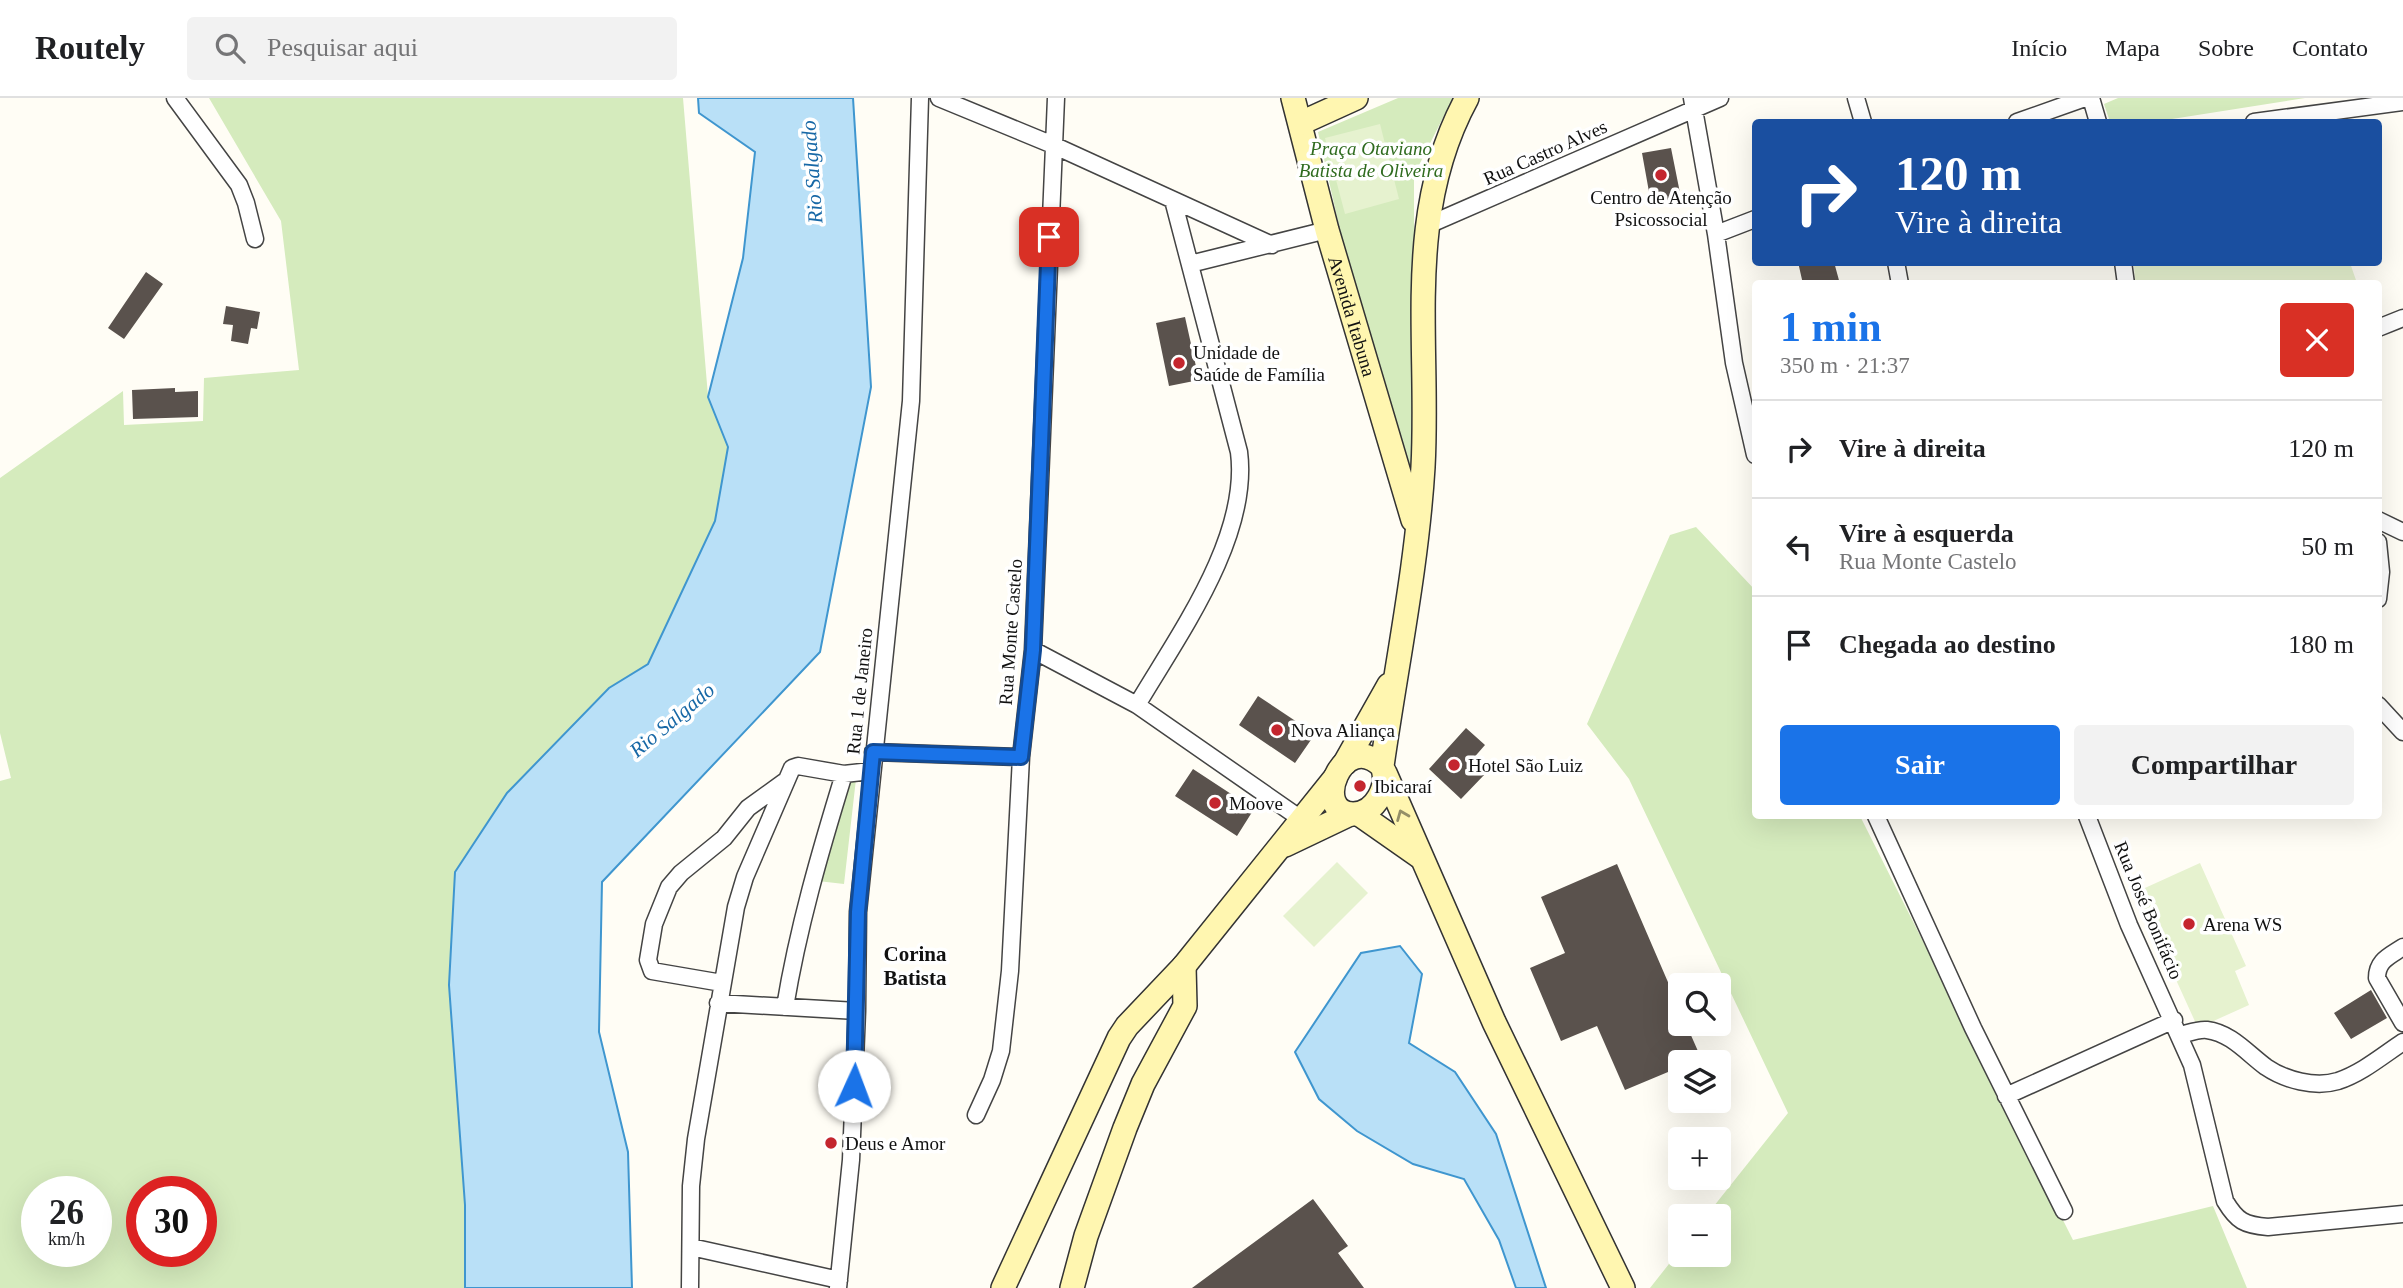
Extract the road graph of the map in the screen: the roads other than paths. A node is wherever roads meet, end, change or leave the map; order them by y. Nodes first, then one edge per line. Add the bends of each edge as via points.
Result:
1 (175, 98) edge
2 (920, 98) edge
3 (939, 98) edge
4 (1056, 98) edge
5 (1293, 98) edge
6 (1356, 98) edge
7 (1466, 98) edge
8 (1720, 98) edge
9 (1856, 98) edge
10 (2085, 98) edge
11 (2091, 98) edge
12 (2403, 102) edge
13 (1693, 104) edge
14 (1862, 119) edge
15 (2026, 119) edge
16 (2097, 119) edge
17 (2276, 119) edge
18 (1301, 123) junction
19 (1053, 145) junction
20 (1173, 200) junction
21 (1752, 220) edge
22 (1426, 226) junction
23 (1327, 230) junction
24 (1716, 234) junction
25 (255, 239) dead end
26 (1272, 245) junction
27 (1190, 264) junction
28 (2403, 318) edge
29 (2382, 326) edge
30 (1752, 442) edge
31 (2382, 522) edge
32 (2403, 532) edge
33 (1417, 533) junction
34 (1033, 650) junction
35 (1396, 673) junction
36 (1137, 705) junction
37 (2382, 709) edge
38 (2403, 732) edge
39 (873, 752) junction
40 (1021, 757) junction
41 (1384, 770) junction
42 (871, 771) junction
43 (1340, 771) junction
44 (844, 774) junction
45 (784, 782) junction
46 (1354, 814) junction
47 (1877, 819) edge
48 (2088, 819) edge
49 (1306, 825) junction
50 (1419, 856) junction
51 (2403, 947) edge
52 (1184, 966) junction
53 (722, 983) junction
54 (718, 1003) junction
55 (785, 1007) junction
56 (858, 1011) junction
57 (2174, 1020) junction
58 (2403, 1023) edge
59 (2180, 1035) junction
60 (2403, 1042) edge
61 (2006, 1096) junction
62 (976, 1115) dead end
63 (2064, 1211) dead end
64 (2403, 1214) edge
65 (691, 1247) junction
66 (838, 1284) edge
67 (690, 1288) edge
68 (1003, 1288) edge
69 (1072, 1288) edge
70 (1623, 1288) edge

1 - 25 street via 239,185
2 - 39 street, Rua 1 de Janeiro via 911,401
3 - 19 street
4 - 19 street, Rua Monte Castelo
5 - 18 main road, Avenida Itabuna
6 - 18 main road
7 - 22 main road via 1439,162
8 - 13 street, Rua Castro Alves
9 - 14 street
10 - 15 street
11 - 16 street
12 - 17 street
13 - 22 street, Rua Castro Alves
13 - 24 street
18 - 23 main road, Avenida Itabuna
19 - 20 street
19 - 34 street, Rua Monte Castelo
20 - 26 street
20 - 27 street
21 - 24 street
22 - 33 main road via 1424,425
23 - 26 street
23 - 33 main road, Avenida Itabuna
24 - 30 street via 1734,363
26 - 27 street
27 - 36 street via 1242,474 1226,545
28 - 29 street
31 - 32 street
33 - 35 main road
34 - 36 street
34 - 40 street, Rua Monte Castelo
35 - 41 main road
35 - 43 main road
36 - 49 street
37 - 38 street
39 - 40 street
39 - 42 street, Rua 1 de Janeiro
40 - 62 street, Rua Monte Castelo via 1002,1051
41 - 43 main road via 1366,757 1357,757
41 - 46 main road via 1380,796 1369,808
50 -> 41 main road
42 - 44 street
42 - 56 street, Rua 1 de Janeiro via 858,912
43 - 46 main road via 1332,789 1335,804
43 - 49 main road
44 - 45 street via 795,766
44 - 55 street via 813,876
45 - 53 street via 745,877
45 - 53 street via 748,808 724,838 681,873 669,887 654,924 648,960 652,971
46 - 49 main road
46 - 50 main road
47 - 61 street
48 - 57 street, Rua José Bonifácio via 2129,925
49 - 52 main road via 1279,849
50 - 70 main road
51 - 58 street via 2382,961 2377,978
52 - 68 main road via 1119,1038
52 - 69 main road via 1185,1006 1125,1128
53 - 54 street
54 - 55 street
54 - 65 street via 696,1139
55 - 56 street
56 - 66 street, Rua 1 de Janeiro via 851,1160
57 - 59 street, Rua José Bonifácio
57 - 61 street
59 - 60 street via 2198,1030 2217,1032 2268,1069 2321,1083 2354,1074
59 - 64 street, Rua José Bonifácio via 2201,1094 2224,1201 2237,1219 2268,1227
61 - 63 street
65 - 66 street
65 - 67 street

